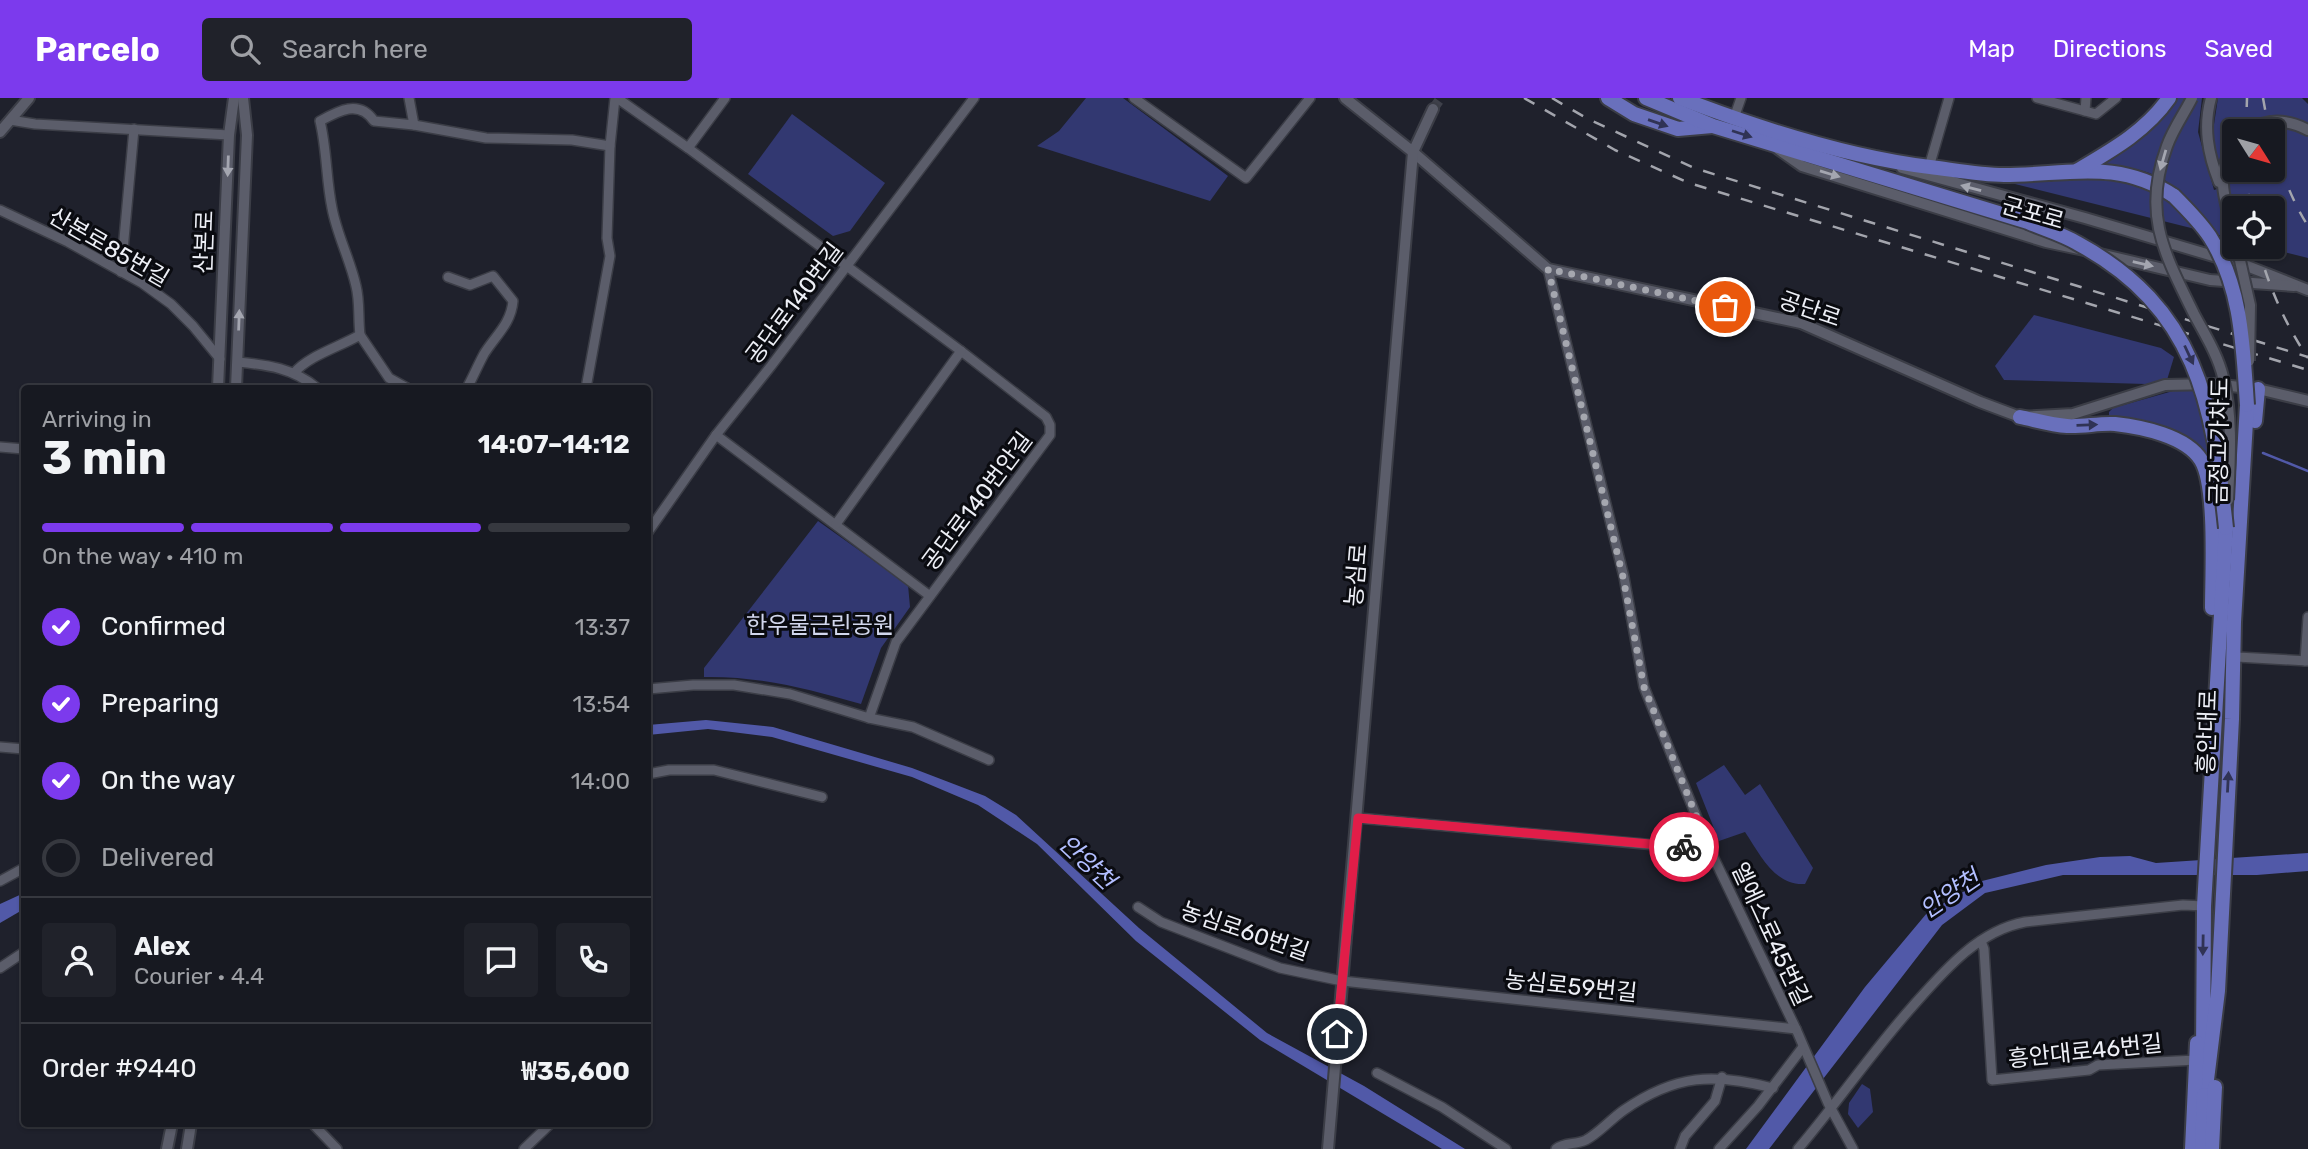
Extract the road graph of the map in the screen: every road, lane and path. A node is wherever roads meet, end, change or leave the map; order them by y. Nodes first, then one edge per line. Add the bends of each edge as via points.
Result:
1 (29, 98) edge
2 (234, 98) edge
3 (243, 98) edge
4 (409, 98) edge
5 (616, 98) edge
6 (725, 98) edge
7 (974, 98) edge
8 (1134, 98) edge
9 (1310, 98) edge
10 (1345, 98) edge
11 (1608, 98) edge
12 (1646, 98) edge
13 (1680, 98) edge
14 (1741, 98) edge
15 (1949, 98) edge
16 (2037, 98) edge
17 (2086, 98) edge
18 (2116, 98) edge
19 (2169, 98) edge
20 (2192, 98) edge
21 (2211, 98) edge
22 (1433, 109) tunnel mouth
23 (2085, 111) junction
24 (1734, 118) junction
25 (10, 120) junction
26 (2286, 122) edge
27 (414, 125) junction
28 (1713, 125) junction
29 (134, 129) junction
30 (2308, 130) edge
31 (0, 132) edge
32 (229, 135) junction
33 (1770, 144) junction
34 (610, 146) junction
35 (688, 148) junction
36 (1413, 152) junction
37 (1870, 158) junction
38 (1929, 167) junction
39 (2077, 171) junction
40 (2222, 182) edge
41 (2222, 187) junction
42 (2174, 196) joint
43 (2224, 196) edge
44 (0, 210) edge
45 (2055, 211) junction
46 (2046, 242) junction
47 (2240, 259) edge
48 (845, 266) junction
49 (1548, 269) junction
50 (121, 272) junction
51 (449, 277) dead end
52 (2294, 286) junction
53 (2308, 290) edge
54 (360, 335) junction
55 (961, 351) junction
56 (220, 359) junction
57 (238, 362) junction
58 (294, 373) junction
59 (218, 385) edge
60 (236, 385) edge
61 (313, 385) edge
62 (402, 385) edge
63 (468, 385) edge
64 (587, 385) edge
65 (2258, 389) junction
66 (2308, 401) edge
67 (2247, 405) junction
68 (2020, 417) junction
69 (716, 435) junction
70 (0, 447) edge
71 (21, 449) edge
72 (836, 524) junction
73 (651, 528) edge
74 (2226, 528) junction
75 (930, 596) junction
76 (2308, 617) edge
77 (2227, 622) junction
78 (2237, 657) junction
79 (2306, 661) edge
80 (651, 689) edge
81 (869, 718) junction
82 (2232, 719) junction
83 (2214, 720) junction
84 (0, 747) edge
85 (21, 749) edge
86 (989, 760) dead end
87 (651, 773) edge
88 (822, 797) dead end
89 (1358, 818) junction
90 (1710, 850) junction
91 (21, 870) edge
92 (0, 881) edge
93 (2205, 901) junction
94 (1138, 907) dead end
95 (1981, 941) junction
96 (21, 954) edge
97 (0, 968) edge
98 (1342, 981) junction
99 (2218, 991) junction
100 (2202, 993) junction
101 (1796, 1029) junction
102 (1804, 1049) junction
103 (2196, 1060) junction
104 (1377, 1073) dead end
105 (1722, 1077) junction
106 (1773, 1088) junction
107 (2204, 1104) junction
108 (1830, 1107) junction
109 (171, 1127) edge
110 (191, 1127) edge
111 (316, 1127) edge
112 (547, 1127) edge
113 (167, 1149) edge
114 (187, 1149) edge
115 (337, 1149) edge
116 (524, 1149) edge
117 (1328, 1149) edge
118 (1506, 1149) edge
119 (1556, 1149) edge
120 (1680, 1149) edge
121 (1719, 1149) edge
122 (1798, 1149) edge
123 (1853, 1149) edge
124 (2192, 1149) edge
125 (2202, 1149) edge
126 (2212, 1149) edge

1 - 25 street
2 - 32 street, 산본로
57 -> 3 street, 산본로 via 247,135
4 - 27 street
5 - 34 street
5 - 35 street, 공단로140번안길
6 - 35 street
7 - 48 street, 공단로140번길
8 - 9 street via 1246,178
10 - 36 street, 공단로
11 -> 28 main road via 1634,114 1678,130
12 - 28 main road, 군포로
13 - 24 main road, 군포로
14 - 24 street
15 - 38 street
16 - 23 street
17 - 23 street
18 - 23 street via 2096,114
19 - 39 main road via 2149,123
20 -> 74 street, bridge via 2168,144 2155,202 2158,233 2167,258 2222,374 2232,435
21 - 41 street via 2206,128
22 - 36 street, 농심로
24 - 37 main road, 군포로
25 - 29 street
25 - 31 street
26 - 30 street
27 - 34 street via 486,138 572,140
27 - 54 street via 374,121 357,108 343,109 320,121 331,207 357,290
28 -> 33 main road, 군포로
29 - 32 street
29 - 50 street
32 -> 56 street, 산본로
33 -> 46 street, 군포로 via 1802,166
33 -> 74 main road, 군포로, bridge via 2028,222 2076,242 2149,295 2198,374 2220,470
34 - 64 street via 610,256
35 - 48 street, 공단로140번안길
36 - 49 street, 공단로
36 - 89 street, 농심로
37 - 38 main road, 군포로
45 -> 37 street, 군포로
38 - 39 main road, 군포로 via 2000,175
39 - 42 main road, 군포로 via 2126,174
40 - 41 street
41 - 43 street
42 - 67 main road, 금정고가차도, bridge via 2210,237 2225,267 2240,320
44 - 50 street, 산본로85번길
45 - 46 street via 2065,218 2065,233
45 - 52 street, 군포로 via 2247,266
46 -> 52 street, 군포로 via 2210,280
47 - 67 street, bridge via 2250,305
48 - 55 street, 공단로140번안길
48 - 69 street, 공단로140번길
49 - 68 street, 공단로 via 1801,323
49 - 90 street, 엘에스로45번길 via 1620,564 1644,687
50 - 56 street, 산본로85번길 via 171,304
51 - 63 street via 470,285 492,276 513,302 512,313
52 - 53 street, 군포로
54 - 58 street via 303,362
54 - 62 street via 389,377
55 - 72 street
55 - 75 street, 공단로140번안길 via 1046,417 1050,435
56 - 59 street, 산본로
57 - 58 street via 275,365
57 - 60 street, 산본로
58 - 61 street
65 - 66 street, 공단로
65 - 68 street, 공단로 via 2165,385 2073,414
65 - 78 main road
67 - 77 main road, 금정고가차도
68 -> 83 main road via 2066,426 2117,425 2164,435 2179,440 2202,461 2211,502
69 - 72 street
69 - 73 street, 공단로140번길
70 - 71 street
72 - 75 street
74 - 77 main road, 금정고가차도
75 - 81 street, 공단로140번안길 via 896,642
76 - 79 street
77 - 82 main road, 흥안대로
77 - 83 main road, 흥안대로
78 - 79 street
78 - 82 main road
80 - 81 street via 734,685 790,694
81 - 86 street via 913,727
99 -> 82 main road, 흥안대로
83 - 93 main road, 흥안대로
84 - 85 street
87 - 88 street via 714,770
89 - 90 street
89 - 98 street, 농심로
90 - 101 street, 엘에스로45번길
91 - 92 street
93 - 95 street via 2025,922
93 -> 100 main road
94 - 98 street, 농심로60번길 via 1161,922 1280,968
95 - 103 street, 흥안대로46번길 via 1992,1080 2089,1070 2098,1065
95 - 108 street via 1944,971
96 - 97 street
98 - 101 street, 농심로59번길
98 - 117 street, 농심로
99 - 107 main road
99 - 126 main road
100 - 103 main road
100 - 107 main road
101 - 102 street, 엘에스로45번길
102 - 106 street
102 - 108 street, 엘에스로45번길
103 - 124 main road
104 - 118 street via 1442,1107
105 - 106 street
105 - 119 street via 1693,1079 1654,1091 1585,1141
105 - 120 street via 1716,1101 1685,1136
106 - 121 street
107 - 125 main road
108 - 122 street
108 - 123 street
109 - 113 street
110 - 114 street
111 - 115 street
112 - 116 street

